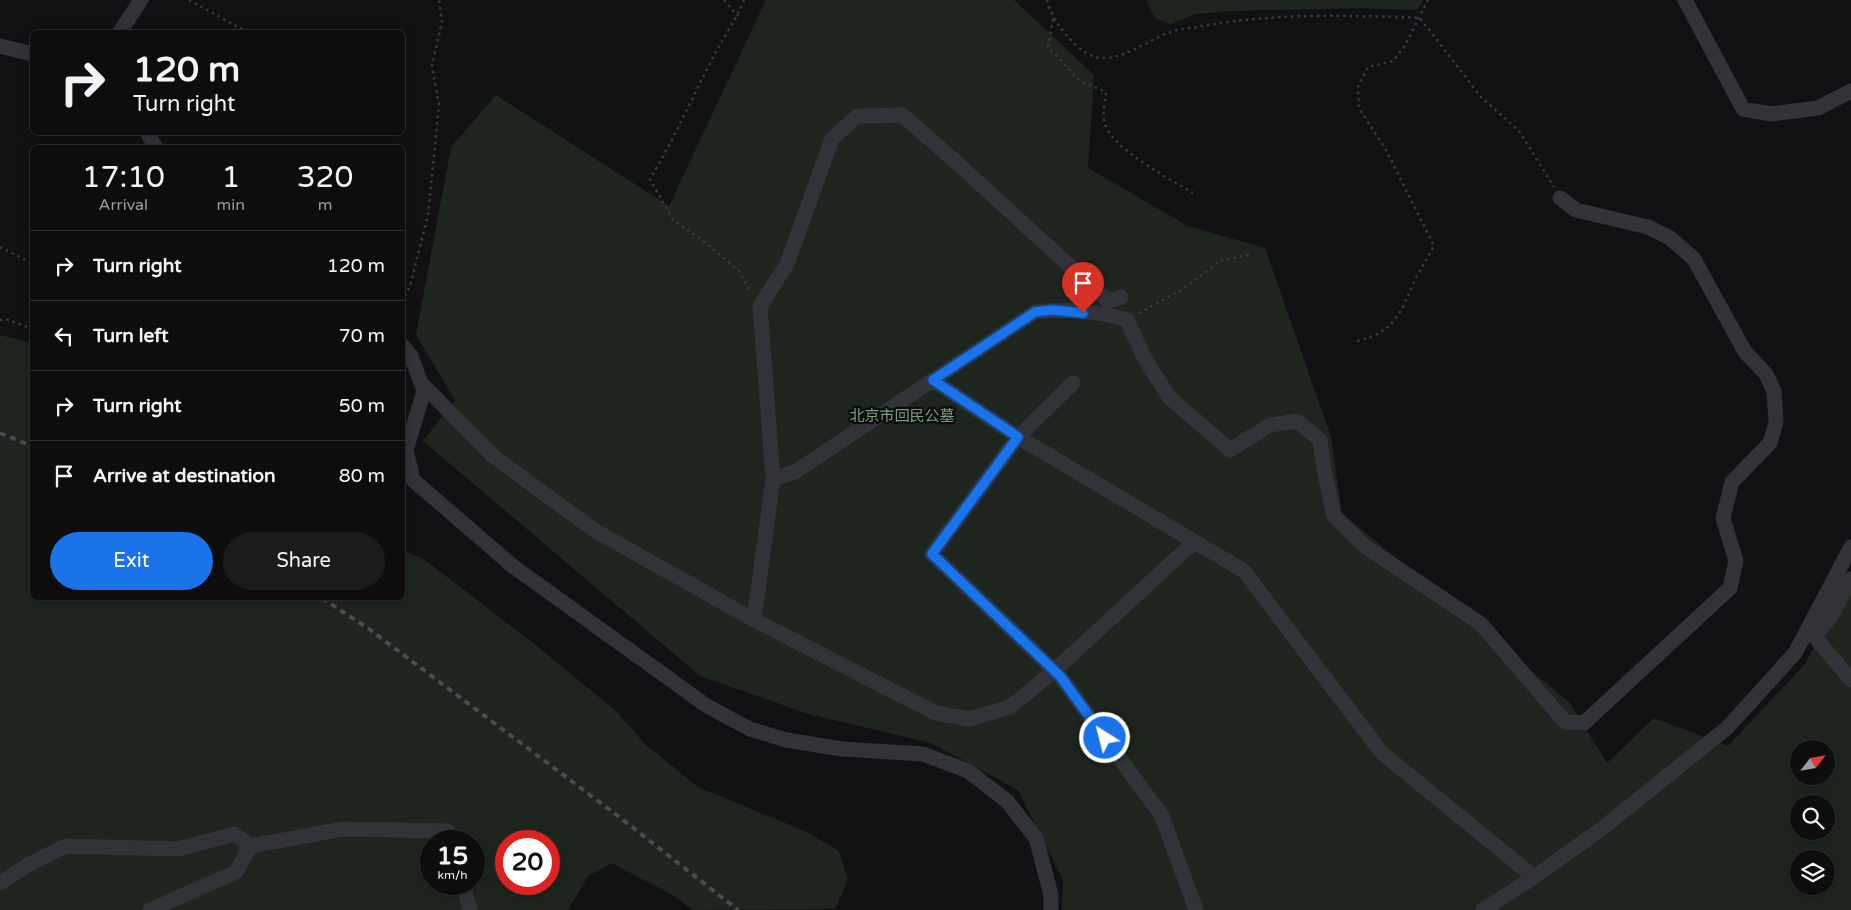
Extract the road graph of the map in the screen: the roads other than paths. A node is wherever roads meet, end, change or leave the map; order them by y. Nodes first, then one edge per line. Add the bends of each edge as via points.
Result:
1 (141, 0) edge
2 (1685, 0) edge
3 (121, 30) edge
4 (0, 46) edge
5 (30, 54) edge
6 (1851, 91) edge
7 (1560, 198) road end
8 (1121, 297) dead end
9 (405, 349) edge
10 (933, 380) junction
11 (421, 383) junction
12 (1073, 383) dead end
13 (1018, 437) junction
14 (773, 479) junction
15 (1194, 542) junction
16 (1851, 547) edge
17 (1851, 579) edge
18 (754, 620) junction
19 (1812, 633) junction
20 (1054, 671) junction
21 (1851, 680) edge
22 (420, 830) edge
23 (250, 846) junction
24 (1534, 877) junction
25 (0, 883) edge
26 (466, 895) edge
27 (150, 910) edge
28 (470, 910) edge
29 (1051, 910) edge
30 (1196, 910) edge
31 (1483, 910) edge

1 - 3 street
2 - 6 street via 1743,109 1771,114 1818,108
4 - 5 street
7 - 10 street via 1576,210 1648,228 1670,238 1694,258 1745,352 1766,374 1774,391 1776,422 1770,443 1732,482 1728,496 1723,518 1736,561 1730,588 1584,723 1565,722 1481,624 1363,545 1334,516 1320,440 1297,421 1270,425 1230,450 1169,397 1145,359 1127,320 1053,310 1035,312
8 - 14 street via 1108,301 902,115 857,116 832,139 787,264 760,306
9 - 11 street
10 - 13 street
10 - 14 street via 795,472
11 - 18 street via 494,456 594,530
11 - 29 street via 424,391 406,450 413,480 514,567 707,706 750,729 786,740 842,749 923,754 968,771 1007,801 1036,838 1051,895
12 - 13 street
13 - 15 street
13 - 20 street via 932,554
14 - 18 street
15 - 20 street
15 - 24 street via 1244,571 1382,753
16 - 19 street
17 - 19 street via 1833,613
18 - 20 street via 936,713 969,719 1010,707
19 - 21 street
19 - 24 street via 1727,728 1600,830
20 - 30 street via 1162,816
22 - 23 street via 343,829
23 - 25 street via 235,834 178,849 66,846
23 - 27 street via 236,872
24 - 31 street
26 - 28 street

